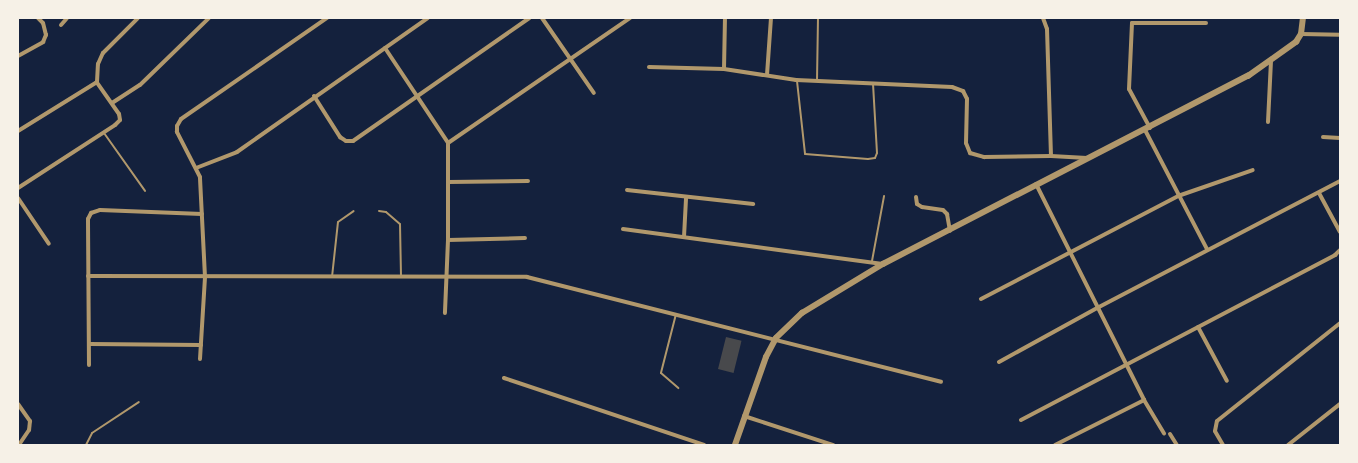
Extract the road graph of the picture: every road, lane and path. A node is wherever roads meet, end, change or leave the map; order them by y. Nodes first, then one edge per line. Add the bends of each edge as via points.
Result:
1 (38, 18) edge
2 (67, 18) edge
3 (138, 18) edge
4 (209, 18) edge
5 (327, 18) edge
6 (428, 18) edge
7 (529, 18) edge
8 (542, 18) edge
9 (630, 18) edge
10 (725, 18) edge
11 (771, 18) edge
12 (818, 18) edge
13 (1043, 18) edge
14 (1304, 18) edge
15 (1206, 23) dead end
16 (61, 24) dead end
17 (1301, 34) junction
18 (1340, 35) edge
19 (385, 48) junction
20 (18, 56) edge
21 (571, 59) junction
22 (1271, 61) junction
23 (649, 67) dead end
24 (724, 69) junction
25 (767, 75) junction
26 (796, 80) junction
27 (817, 81) junction
28 (97, 82) junction
29 (873, 83) junction
30 (594, 93) dead end
31 (314, 96) junction
32 (418, 98) junction
33 (112, 103) junction
34 (1268, 122) dead end
35 (1147, 129) junction
36 (18, 131) edge
37 (104, 132) junction
38 (1323, 137) dead end
39 (1340, 138) edge
40 (448, 143) junction
41 (1051, 156) junction
42 (1088, 158) junction
43 (196, 168) junction
44 (1253, 170) dead end
45 (528, 181) dead end
46 (1340, 181) edge
47 (448, 182) junction
48 (1036, 183) junction
49 (18, 188) edge
50 (626, 190) dead end
51 (145, 191) dead end
52 (1319, 193) junction
53 (884, 196) dead end
54 (1178, 196) junction
55 (916, 197) dead end
56 (18, 198) edge
57 (686, 198) junction
58 (753, 204) dead end
59 (354, 211) dead end
60 (379, 211) dead end
61 (202, 214) junction
62 (623, 229) dead end
63 (950, 231) junction
64 (1340, 232) edge
65 (684, 237) junction
66 (525, 238) dead end
67 (448, 240) junction
68 (49, 244) dead end
69 (1207, 249) junction
70 (1340, 250) edge
71 (1071, 251) junction
72 (872, 261) junction
73 (883, 264) junction
74 (88, 276) junction
75 (205, 277) junction
76 (401, 277) junction
77 (332, 278) junction
78 (446, 278) junction
79 (981, 299) dead end
80 (1099, 307) junction
81 (445, 313) dead end
82 (676, 313) junction
83 (1340, 323) edge
84 (1198, 327) junction
85 (776, 338) junction
86 (90, 344) junction
87 (201, 345) junction
88 (200, 359) dead end
89 (999, 362) dead end
90 (1127, 364) junction
91 (89, 365) dead end
92 (504, 378) dead end
93 (1227, 381) dead end
94 (941, 382) dead end
95 (678, 388) dead end
96 (1144, 400) junction
97 (139, 402) dead end
98 (18, 404) edge
99 (1340, 404) edge
100 (744, 416) junction
101 (1021, 420) dead end
102 (1164, 433) dead end
103 (1170, 434) dead end
104 (19, 445) edge
105 (86, 445) edge
106 (704, 445) edge
107 (735, 445) edge
108 (833, 445) edge
109 (1054, 445) edge
110 (1176, 445) edge
111 (1223, 445) edge
112 (1288, 445) edge

1 - 20 street via 46,29 46,35 42,42
2 - 16 street
3 - 28 street via 103,53 98,64
4 - 33 street via 140,85
5 - 43 street via 181,119 177,126 178,132
6 - 19 street
7 - 32 street
8 - 21 street
9 - 21 street
10 - 24 street
11 - 25 street
12 - 27 lane
13 - 41 street via 1047,29
14 - 17 street
15 - 35 street via 1132,23 1129,88
17 - 18 street
17 - 22 street via 1296,42
19 - 31 street
19 - 32 street
21 - 30 street
21 - 40 street
22 - 34 street
22 - 35 street
23 - 24 street
24 - 25 street
25 - 26 street
26 - 27 street
26 - 29 lane via 804,154 868,159 875,158 877,153
27 - 29 street
28 - 33 street
28 - 36 street
29 - 41 street via 952,87 963,91 967,99 966,144 970,153 984,157
31 - 32 street via 346,142 353,141
31 - 43 street via 237,152
32 - 40 street
33 - 37 street via 120,120
35 - 42 street
35 - 54 street
37 - 49 street
37 - 51 lane
38 - 39 street
40 - 47 street
41 - 42 street
42 - 48 street
43 - 61 street via 200,177
44 - 54 street
45 - 47 street
46 - 52 street
47 - 67 street
48 - 63 street
48 - 71 street
50 - 57 street
52 - 64 street
52 - 69 street
53 - 72 lane
54 - 69 street
54 - 71 street
55 - 63 street via 917,204 922,207 943,210 947,214
56 - 68 street
57 - 58 street
57 - 65 street
59 - 77 lane via 338,222
60 - 76 lane via 386,212 400,224
61 - 74 street via 100,210 91,213 88,219
61 - 75 street
62 - 65 street
63 - 73 street
65 - 72 street
66 - 67 street
67 - 78 street
69 - 80 street
70 - 84 street via 1335,255
71 - 79 street
71 - 80 street
72 - 73 street
73 - 85 street via 802,313
74 - 75 street
74 - 86 street
75 - 77 street
75 - 87 street
76 - 77 street
76 - 78 street
78 - 81 street
78 - 82 street via 527,277
80 - 89 street
80 - 90 street
82 - 85 street
82 - 95 lane via 660,373
83 - 111 street via 1217,421 1215,431
84 - 90 street
84 - 93 street
85 - 94 street
85 - 100 street via 763,363
86 - 87 street
86 - 91 street
87 - 88 street
90 - 96 street
90 - 101 street
92 - 106 street
96 - 102 street
96 - 109 street
97 - 105 lane via 92,432
98 - 104 street via 30,421 29,430
99 - 112 street
100 - 107 street
100 - 108 street
103 - 110 street

